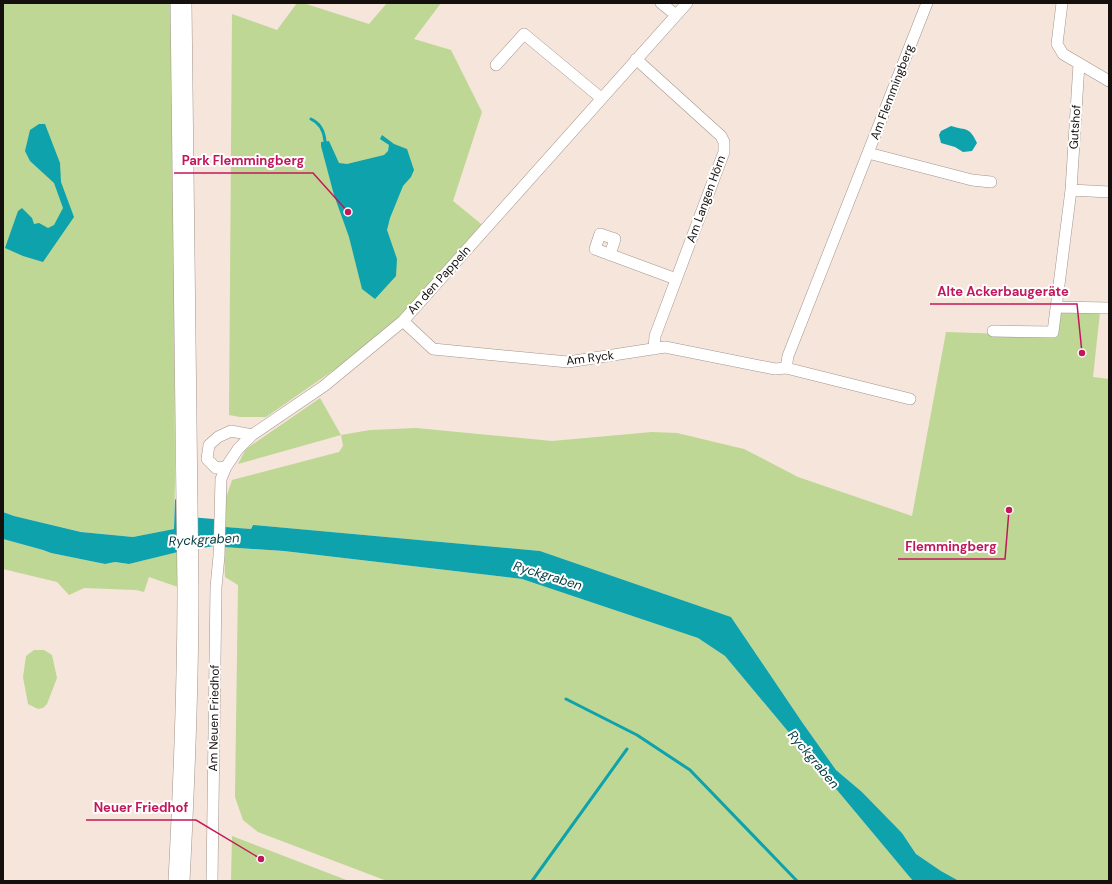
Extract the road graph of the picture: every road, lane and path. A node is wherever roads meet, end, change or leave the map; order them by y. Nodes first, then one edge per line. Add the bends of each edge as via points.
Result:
1 (181, 3) edge
2 (661, 3) edge
3 (687, 3) edge
4 (927, 3) edge
5 (1062, 3) edge
6 (676, 15) junction
7 (636, 59) junction
8 (1079, 64) junction
9 (496, 65) dead end
10 (1109, 81) edge
11 (602, 98) junction
12 (868, 153) junction
13 (991, 182) dead end
14 (1071, 190) junction
15 (1109, 192) edge
16 (610, 255) dead end
17 (676, 279) junction
18 (1056, 307) junction
19 (1109, 308) edge
20 (403, 321) junction
21 (993, 332) dead end
22 (654, 349) junction
23 (786, 368) junction
24 (910, 399) dead end
25 (252, 435) junction
26 (226, 467) junction
27 (219, 516) joint
28 (179, 881) edge
29 (212, 881) edge

1 - 28 highway via 188,491 188,688
2 - 6 street
3 - 6 street, An den Pappeln
4 - 12 street, Am Flemmingberg
5 - 8 street via 1057,44 1063,54
6 - 7 street, An den Pappeln
7 - 11 street, An den Pappeln
7 - 17 street, Am Langen Hörn via 721,136 724,142 724,152
8 - 10 street
8 - 14 street, Gutshof
9 - 11 street via 524,34
11 - 20 street, An den Pappeln
12 - 13 street, Am Flemmingberg via 972,180
12 - 23 street via 788,356
14 - 15 street
14 - 18 street
16 - 17 street
17 - 22 street, Am Langen Hörn via 655,336
18 - 19 street
18 - 21 street via 1053,332
20 - 22 street, Am Ryck via 433,349 568,362
20 - 25 street, An den Pappeln via 324,386
22 - 23 street, Am Ryck via 664,348 775,369
23 - 24 street, Am Ryck
25 - 26 street, An den Pappeln via 238,449
25 - 26 street via 231,431 218,436 209,445 207,459 216,468
26 - 27 street, An den Pappeln via 221,479
27 - 29 street, Am Neuen Friedhof

